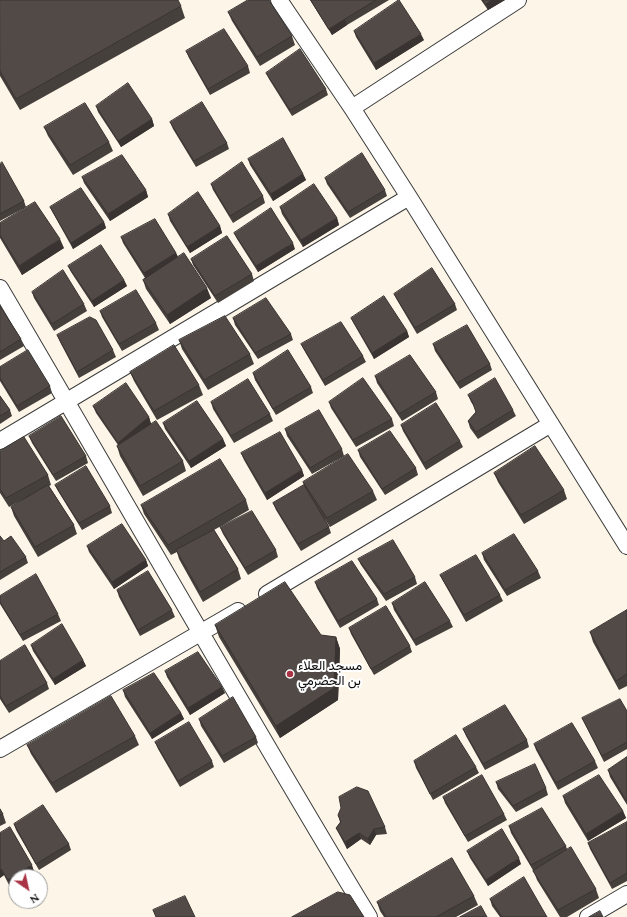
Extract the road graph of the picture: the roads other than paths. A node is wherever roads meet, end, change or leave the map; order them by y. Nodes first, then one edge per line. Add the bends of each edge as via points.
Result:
1 (279, 0) edge
2 (518, 0) edge
3 (352, 108) junction
4 (409, 197) junction
5 (0, 288) edge
6 (67, 401) junction
7 (550, 424) junction
8 (0, 441) edge
9 (627, 546) edge
10 (200, 633) junction
11 (0, 749) edge
12 (627, 894) edge
13 (369, 917) edge
14 (588, 917) edge

1 - 3 street
2 - 3 street
3 - 4 street
4 - 6 street
4 - 7 street
5 - 6 street
6 - 8 street
6 - 10 street
7 - 9 street
7 - 10 street
10 - 11 street
10 - 13 street via 348,896
12 - 14 street

